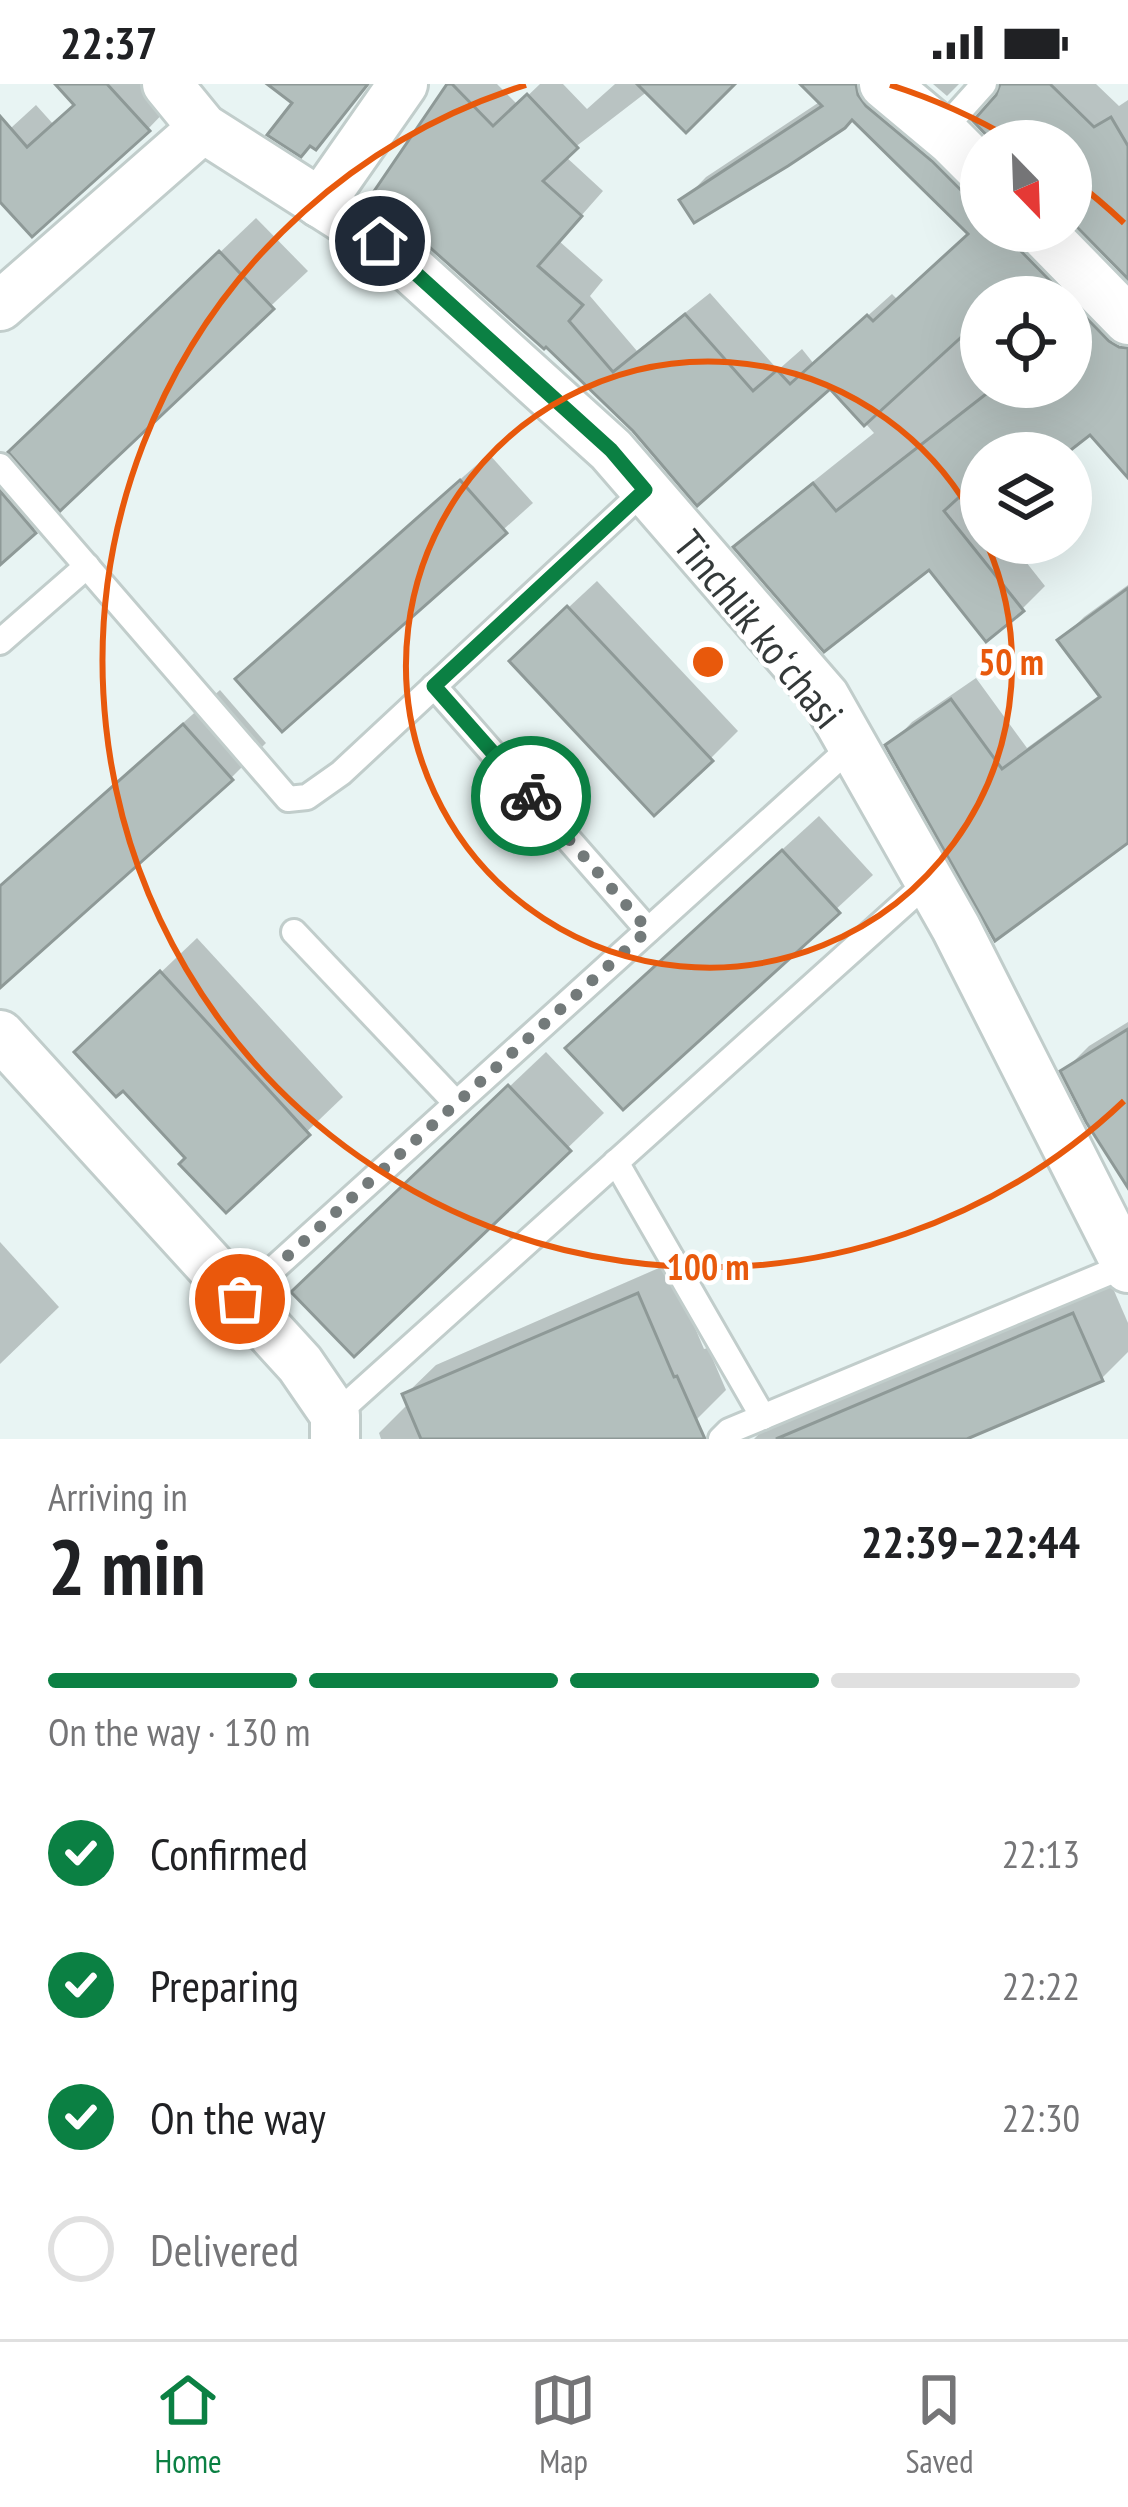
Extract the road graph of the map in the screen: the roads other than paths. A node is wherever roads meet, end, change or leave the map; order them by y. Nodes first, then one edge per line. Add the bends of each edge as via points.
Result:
1 (167, 84) edge
2 (403, 84) edge
3 (884, 84) edge
4 (984, 84) edge
5 (203, 128) junction
6 (940, 134) junction
7 (960, 148) edge
8 (320, 203) junction
9 (1061, 252) edge
10 (0, 306) edge
11 (1128, 320) edge
12 (0, 466) edge
13 (645, 490) junction
14 (87, 566) junction
15 (0, 642) edge
16 (434, 686) junction
17 (852, 746) junction
18 (929, 881) junction
19 (648, 930) junction
20 (294, 932) dead end
21 (0, 1035) edge
22 (456, 1103) junction
23 (616, 1162) junction
24 (1123, 1246) edge
25 (240, 1299) junction
26 (763, 1417) junction
27 (335, 1427) edge
28 (721, 1439) edge

1 - 5 street, Tinchlik koʻchasi
2 - 8 street
3 - 6 street
4 - 6 lane
5 - 8 street, Tinchlik koʻchasi
5 - 10 street
6 - 7 street
8 - 13 street, Tinchlik koʻchasi via 380,241
9 - 11 street
12 - 14 lane
13 - 16 lane
13 - 17 street, Tinchlik koʻchasi via 825,697
14 - 15 lane
14 - 16 lane via 288,799 307,797 341,772
16 - 19 lane
17 - 18 street, Tinchlik koʻchasi
17 - 19 lane
18 - 23 lane
18 - 24 street, Tinchlik koʻchasi
19 - 22 lane
20 - 22 lane
21 - 25 street
22 - 25 lane
23 - 26 lane
23 - 27 lane
24 - 26 lane
25 - 27 street via 299,1364
26 - 28 lane

